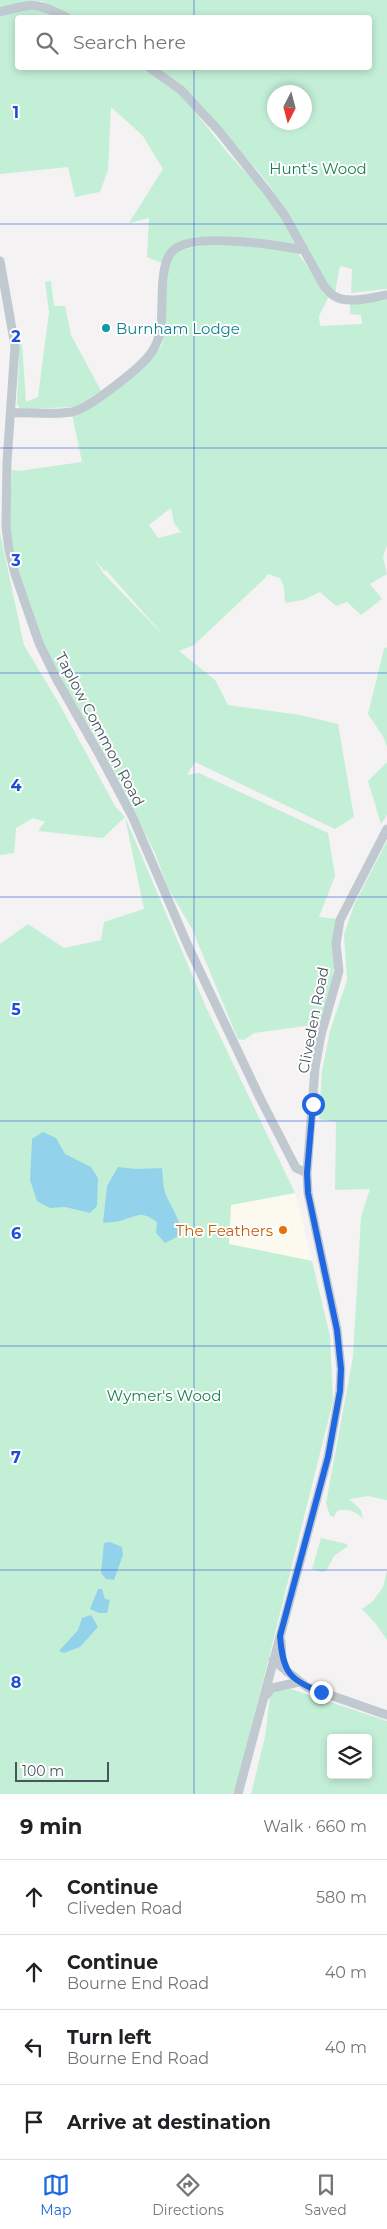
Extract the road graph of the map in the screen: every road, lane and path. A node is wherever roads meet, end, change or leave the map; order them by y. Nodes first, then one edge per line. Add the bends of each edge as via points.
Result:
1 (0, 12) edge
2 (62, 15) edge
3 (153, 70) edge
4 (304, 250) junction
5 (0, 262) edge
6 (387, 295) edge
7 (11, 413) junction
8 (4, 463) edge
9 (387, 829) edge
10 (307, 1173) junction
11 (280, 1636) junction
12 (273, 1660) junction
13 (288, 1674) junction
14 (299, 1682) junction
15 (265, 1695) junction
16 (387, 1715) edge
17 (238, 1794) edge

1 - 2 street via 31,4
3 - 4 street via 181,90 218,130 285,216
4 - 6 street via 324,286 336,298
4 - 7 street via 206,240 176,248 168,256 160,332 151,353 106,393 73,412
5 - 7 street, Taplow Common Road via 15,346
7 - 8 street, Taplow Common Road
8 - 10 street, Taplow Common Road via 9,550 39,643 133,818 188,946 260,1098 296,1168
9 - 10 street, Cliveden Road via 340,920 336,944 339,972 315,1068
10 - 11 street, Cliveden Road via 311,1211 337,1330 340,1384 328,1457
11 - 12 street, Cliveden Road
11 - 13 street via 282,1659
12 - 13 street
12 - 15 street, Cliveden Road
13 - 14 street
14 - 15 street via 272,1688
14 - 16 street
15 - 17 street, Cliveden Road

